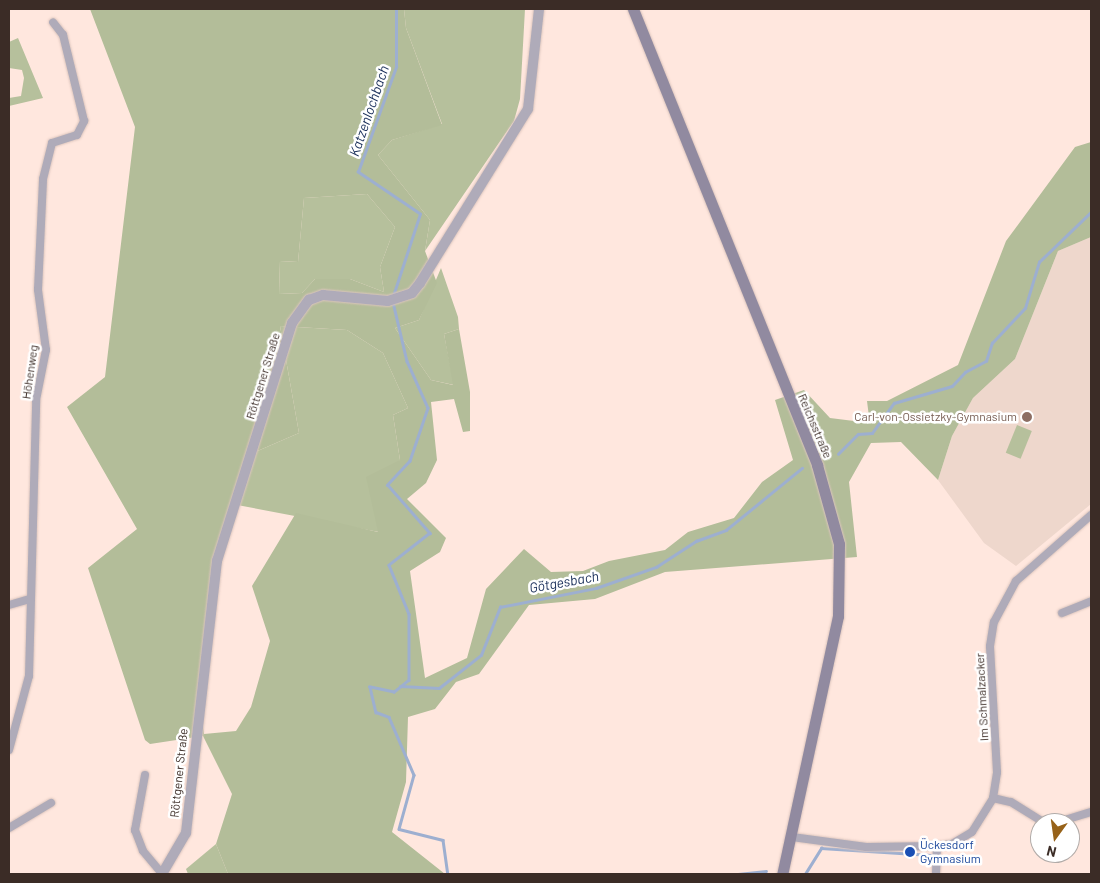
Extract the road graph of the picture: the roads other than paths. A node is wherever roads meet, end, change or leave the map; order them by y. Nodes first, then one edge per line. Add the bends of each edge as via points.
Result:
1 (539, 9) edge
2 (633, 9) edge
3 (53, 22) dead end
4 (1091, 515) edge
5 (30, 599) junction
6 (1091, 601) edge
7 (9, 605) edge
8 (1062, 613) dead end
9 (9, 750) edge
10 (145, 775) dead end
11 (993, 798) junction
12 (51, 802) dead end
13 (1030, 814) edge
14 (9, 828) edge
15 (792, 837) junction
16 (937, 846) junction
17 (162, 874) edge
18 (782, 874) edge
19 (936, 874) edge

1 - 17 street, Röttgener Straße via 528,109 420,283 393,300 323,295 309,300 292,323 216,561 186,833
2 - 15 main road, Reichsstraße via 817,465 837,536 841,585 838,616
3 - 5 street, Höhenweg via 63,35 84,121 77,135 52,143 43,179 38,290 46,350 36,400
4 - 11 street, Im Schmalzacker via 1016,581 994,622 990,646 997,772
5 - 7 street
5 - 9 street, Höhenweg via 28,684
6 - 8 street
10 - 17 street via 136,830 143,850
11 - 13 street via 1011,802
11 - 16 street via 972,832 952,844
12 - 14 street
15 - 16 street via 866,847
15 - 18 main road, Reichsstraße
16 - 19 street

